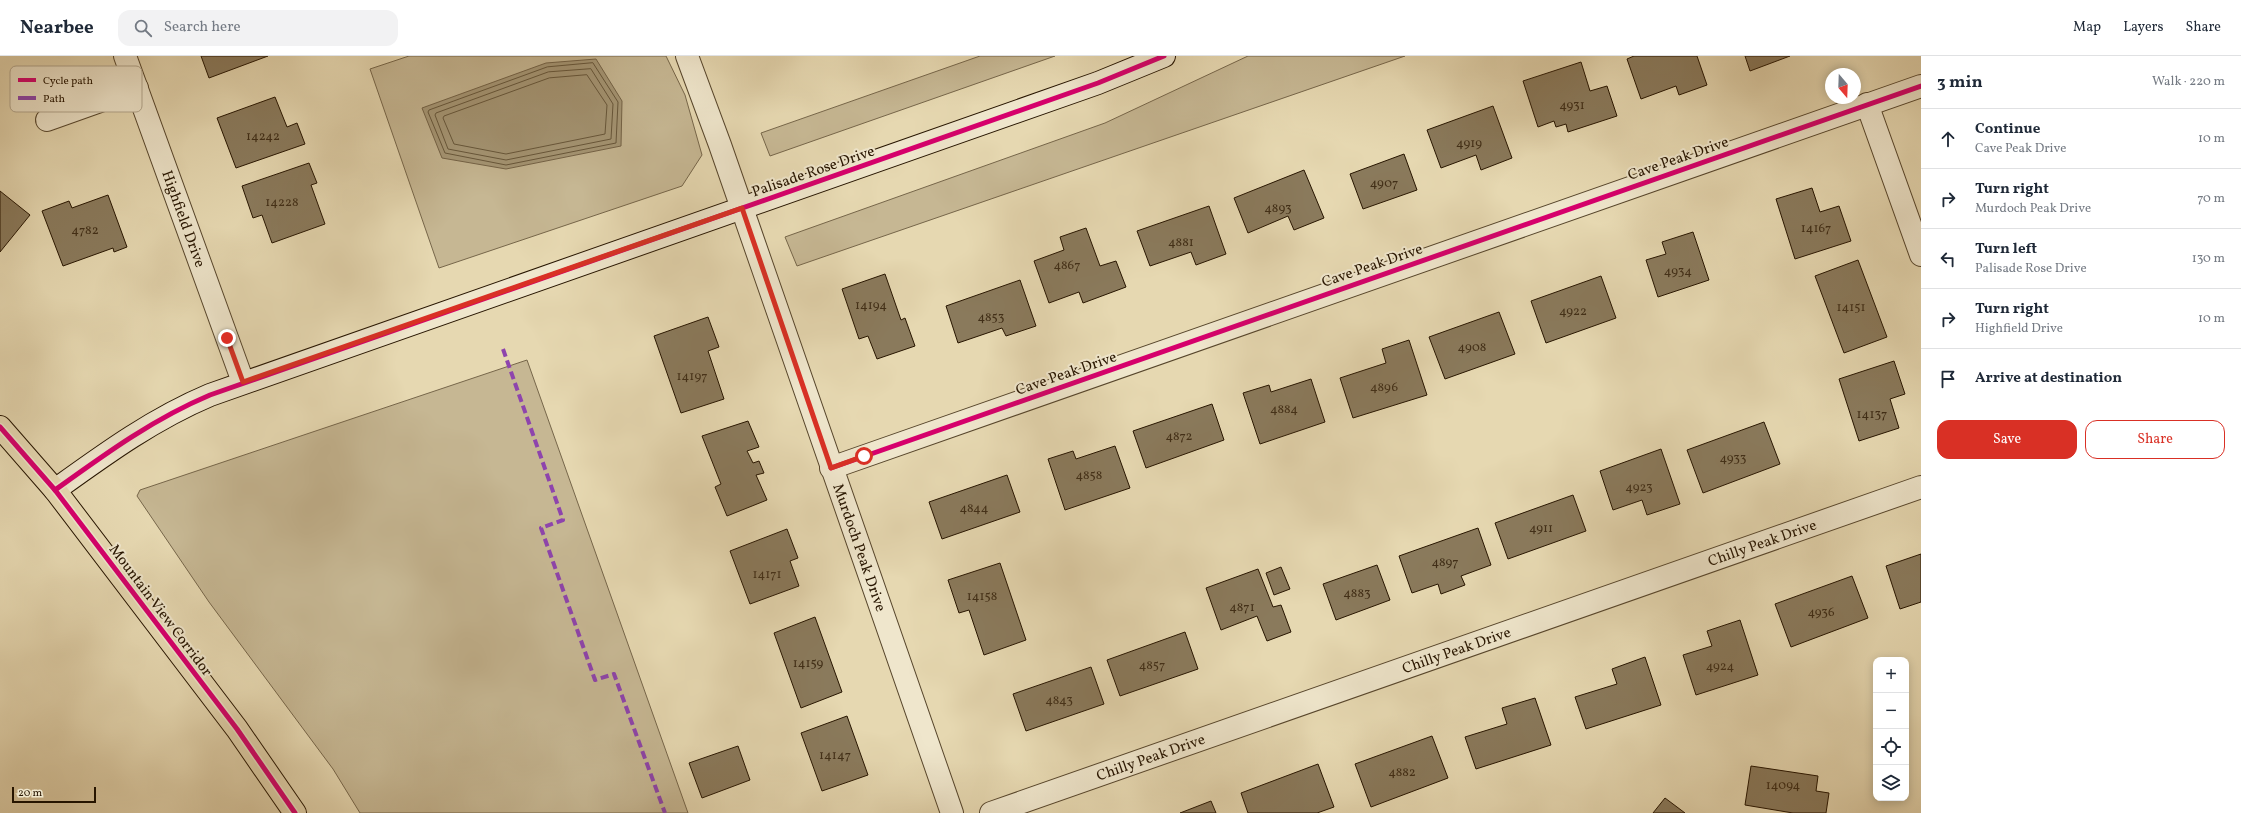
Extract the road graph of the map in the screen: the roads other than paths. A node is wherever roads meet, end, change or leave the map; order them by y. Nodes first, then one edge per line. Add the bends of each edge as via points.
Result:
1 (125, 56) edge
2 (687, 56) edge
3 (1164, 56) edge
4 (128, 66) edge
5 (1921, 86) edge
6 (142, 104) edge
7 (1867, 104) junction
8 (69, 112) edge
9 (47, 120) dead end
10 (742, 208) junction
11 (1921, 255) edge
12 (243, 382) junction
13 (0, 427) edge
14 (831, 468) junction
15 (1921, 487) edge
16 (55, 490) junction
17 (296, 813) edge
18 (952, 813) edge
19 (991, 813) edge

1 - 4 street, Highfield Drive
2 - 10 street, Murdoch Peak Drive
3 - 10 street, Palisade Rose Drive via 1098,83
5 - 7 street, Cave Peak Drive
6 - 12 street, Highfield Drive
7 - 11 street
7 - 14 street, Cave Peak Drive
8 - 9 street
10 - 12 street, Palisade Rose Drive
10 - 14 street, Murdoch Peak Drive
12 - 16 street, Palisade Rose Drive via 181,407 155,421
13 - 16 highway, Mountain View Corridor
14 - 18 street, Murdoch Peak Drive
15 - 19 street, Chilly Peak Drive
16 - 17 highway, Mountain View Corridor via 237,729

